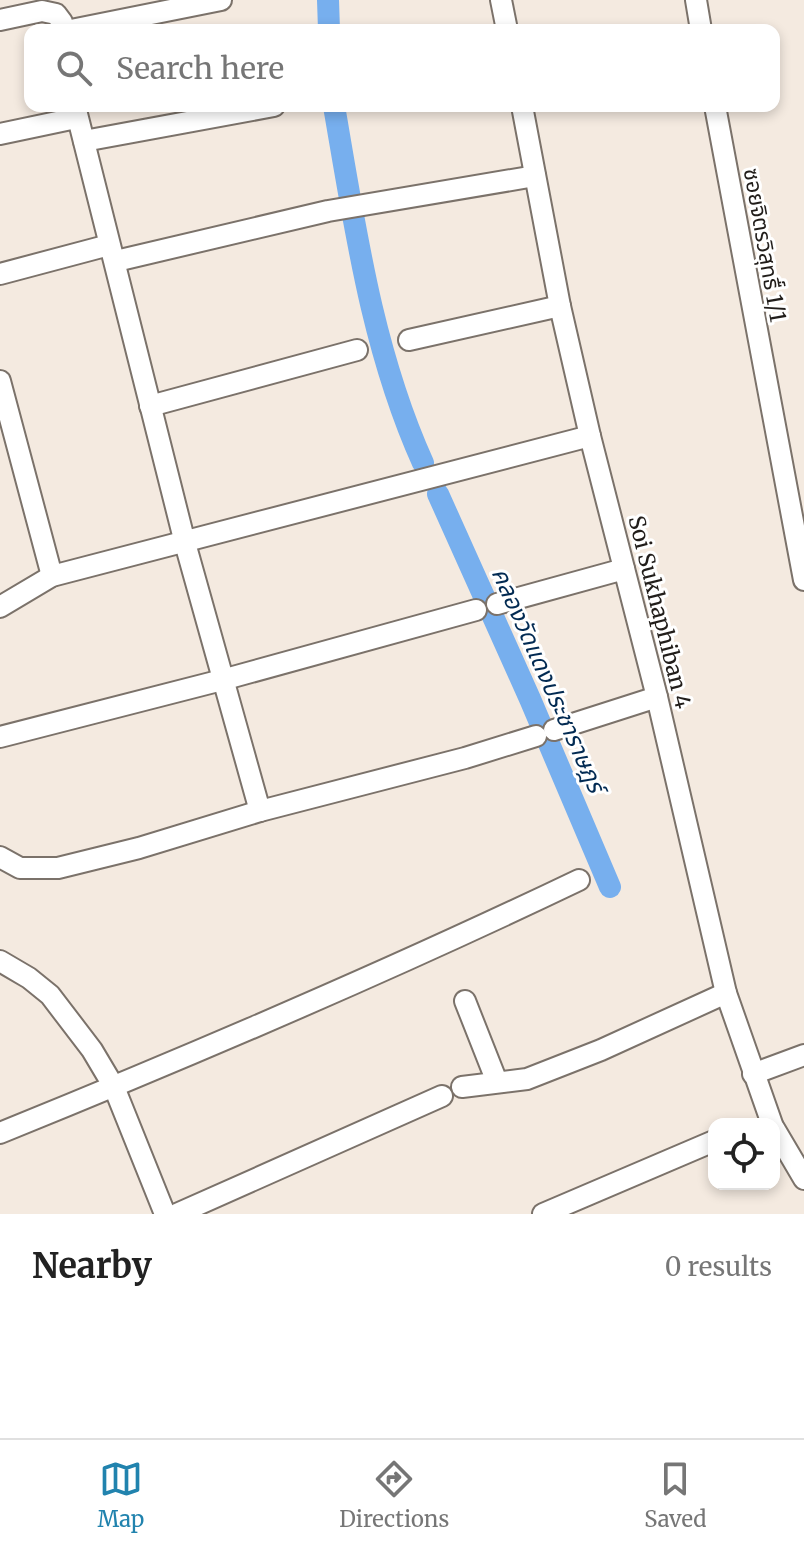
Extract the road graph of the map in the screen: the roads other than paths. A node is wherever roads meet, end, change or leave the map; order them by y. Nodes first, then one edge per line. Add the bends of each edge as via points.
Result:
1 (221, 0) edge
2 (501, 0) edge
3 (696, 0) edge
4 (0, 20) edge
5 (62, 24) edge
6 (101, 24) edge
7 (506, 24) edge
8 (700, 24) edge
9 (76, 112) edge
10 (241, 112) edge
11 (523, 112) edge
12 (716, 112) edge
13 (0, 134) edge
14 (84, 141) junction
15 (535, 176) junction
16 (112, 253) junction
17 (0, 274) edge
18 (560, 306) junction
19 (409, 340) dead end
20 (357, 350) dead end
21 (0, 381) edge
22 (150, 406) junction
23 (590, 436) junction
24 (185, 543) junction
25 (624, 569) junction
26 (52, 576) junction
27 (804, 580) edge
28 (497, 604) dead end
29 (0, 607) edge
30 (476, 610) dead end
31 (222, 680) junction
32 (657, 697) junction
33 (0, 737) edge
34 (260, 811) junction
35 (0, 857) edge
36 (579, 880) dead end
37 (0, 961) edge
38 (726, 993) junction
39 (465, 1001) dead end
40 (804, 1055) edge
41 (753, 1074) junction
42 (497, 1082) junction
43 (114, 1087) junction
44 (462, 1087) dead end
45 (442, 1096) dead end
46 (766, 1118) edge
47 (0, 1133) edge
48 (780, 1143) edge
49 (708, 1144) edge
50 (804, 1179) edge
51 (165, 1214) edge
52 (177, 1214) edge
53 (543, 1214) edge

1 - 6 street
2 - 7 street
3 - 8 street
4 - 5 street via 42,11 56,14
9 - 13 street
9 - 14 street
10 - 14 street
11 - 15 street, Soi Sukhaphiban 4
12 - 27 street, ซอยจิตรวิสุทธื์ 1/1
14 - 16 street
15 - 16 street
15 - 18 street, Soi Sukhaphiban 4
16 - 17 street
16 - 22 street
18 - 19 street
18 - 23 street, Soi Sukhaphiban 4
20 - 22 street
21 - 26 street
22 - 24 street
23 - 24 street
23 - 25 street, Soi Sukhaphiban 4
24 - 26 street
24 - 31 street
25 - 28 street
25 - 32 street, Soi Sukhaphiban 4
26 - 29 street
30 - 31 street
31 - 33 street
31 - 34 street
32 - 34 street via 465,758
32 - 38 street, Soi Sukhaphiban 4
34 - 35 street via 58,868 20,868
36 - 43 street
37 - 43 street via 50,995
38 - 41 street, Soi Sukhaphiban 4
38 - 42 street via 527,1079
39 - 42 street
40 - 41 street
41 - 46 street, Soi Sukhaphiban 4
42 - 44 street
43 - 47 street
43 - 51 street
45 - 52 street
48 - 50 street, Soi Sukhaphiban 4
49 - 53 street

